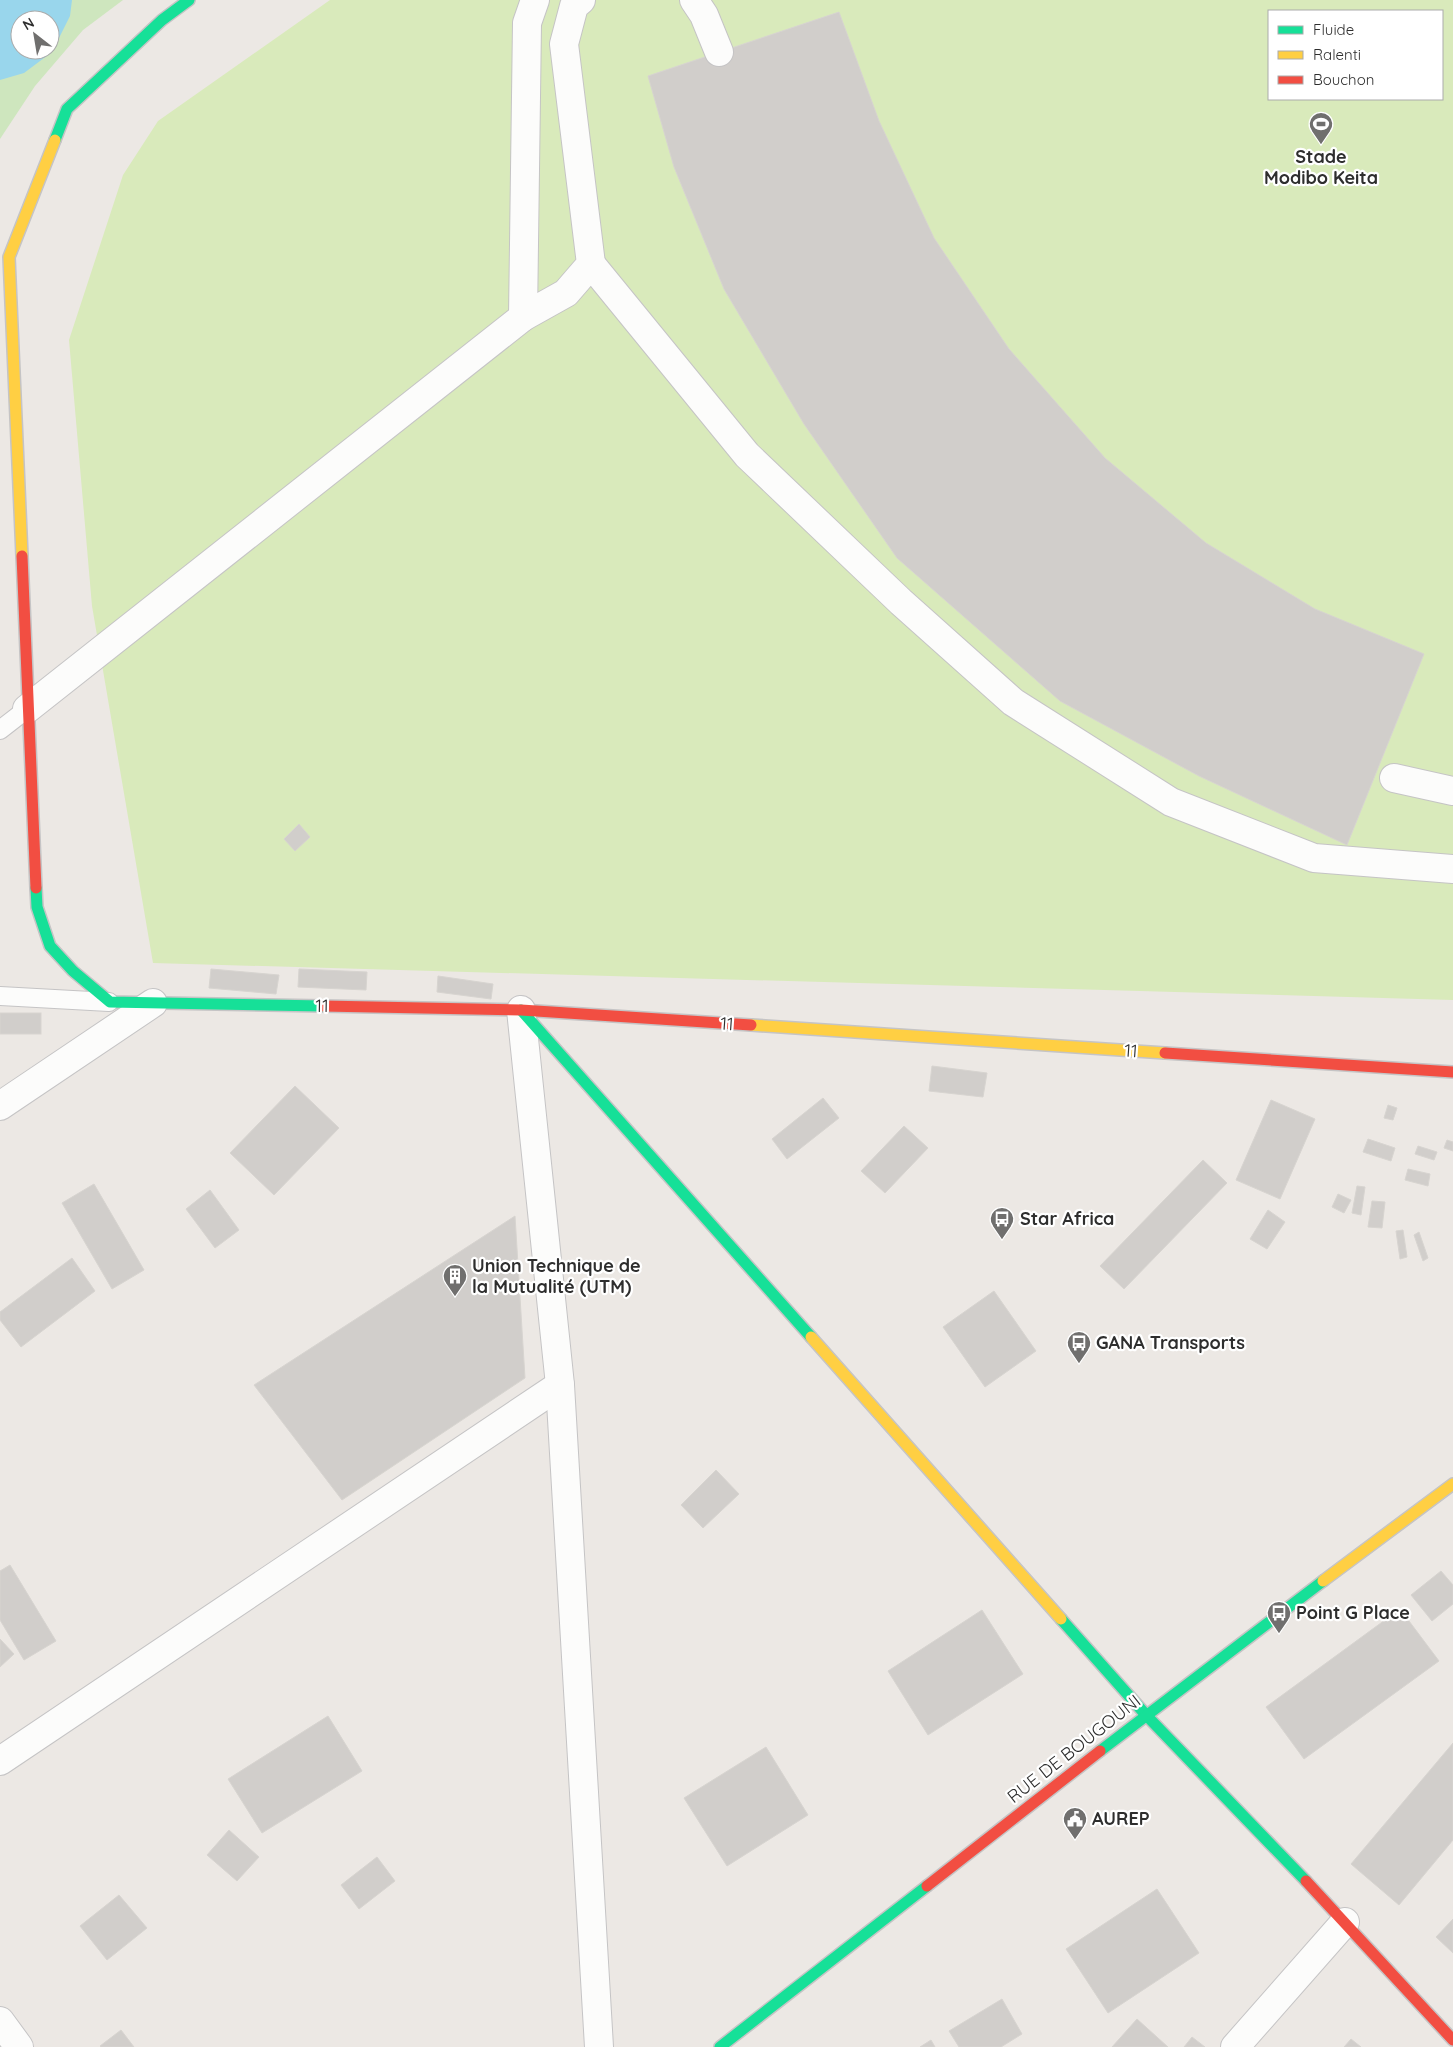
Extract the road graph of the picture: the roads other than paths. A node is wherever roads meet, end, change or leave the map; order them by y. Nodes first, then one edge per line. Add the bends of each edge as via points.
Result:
1 (190, 0) edge
2 (535, 0) edge
3 (581, 0) edge
4 (694, 0) edge
5 (719, 52) dead end
6 (590, 264) junction
7 (523, 317) junction
8 (28, 708) junction
9 (0, 730) edge
10 (1394, 778) dead end
11 (1453, 791) edge
12 (1453, 869) edge
13 (0, 996) edge
14 (110, 1002) junction
15 (153, 1003) junction
16 (521, 1010) junction
17 (1453, 1072) edge
18 (0, 1106) edge
19 (560, 1385) junction
20 (1453, 1484) edge
21 (1146, 1715) junction
22 (0, 1761) edge
23 (1345, 1922) junction
24 (0, 2021) edge
25 (1453, 2040) edge
26 (19, 2047) edge
27 (599, 2047) edge
28 (720, 2047) edge
29 (1235, 2047) edge

1 - 8 street via 162,20 67,109 9,257
2 - 7 street via 527,23
3 - 6 street via 574,6 564,44
4 - 5 street via 704,15
6 - 7 street via 566,293
6 - 12 street via 747,455 901,602 1013,702 1171,802 1314,858
7 - 8 street
8 - 9 lane
8 - 14 street via 37,907 50,946 73,971
10 - 11 street
13 - 14 lane, 11
14 - 15 street, 11
15 - 16 street, 11
15 - 18 street
16 - 17 street, 11
16 - 19 street
16 - 21 street
19 - 22 street
19 - 27 street
20 - 21 street, RUE DE BOUGOUNI
21 - 23 street
21 - 28 street, RUE DE BOUGOUNI
23 - 25 street
23 - 29 street
24 - 26 street

